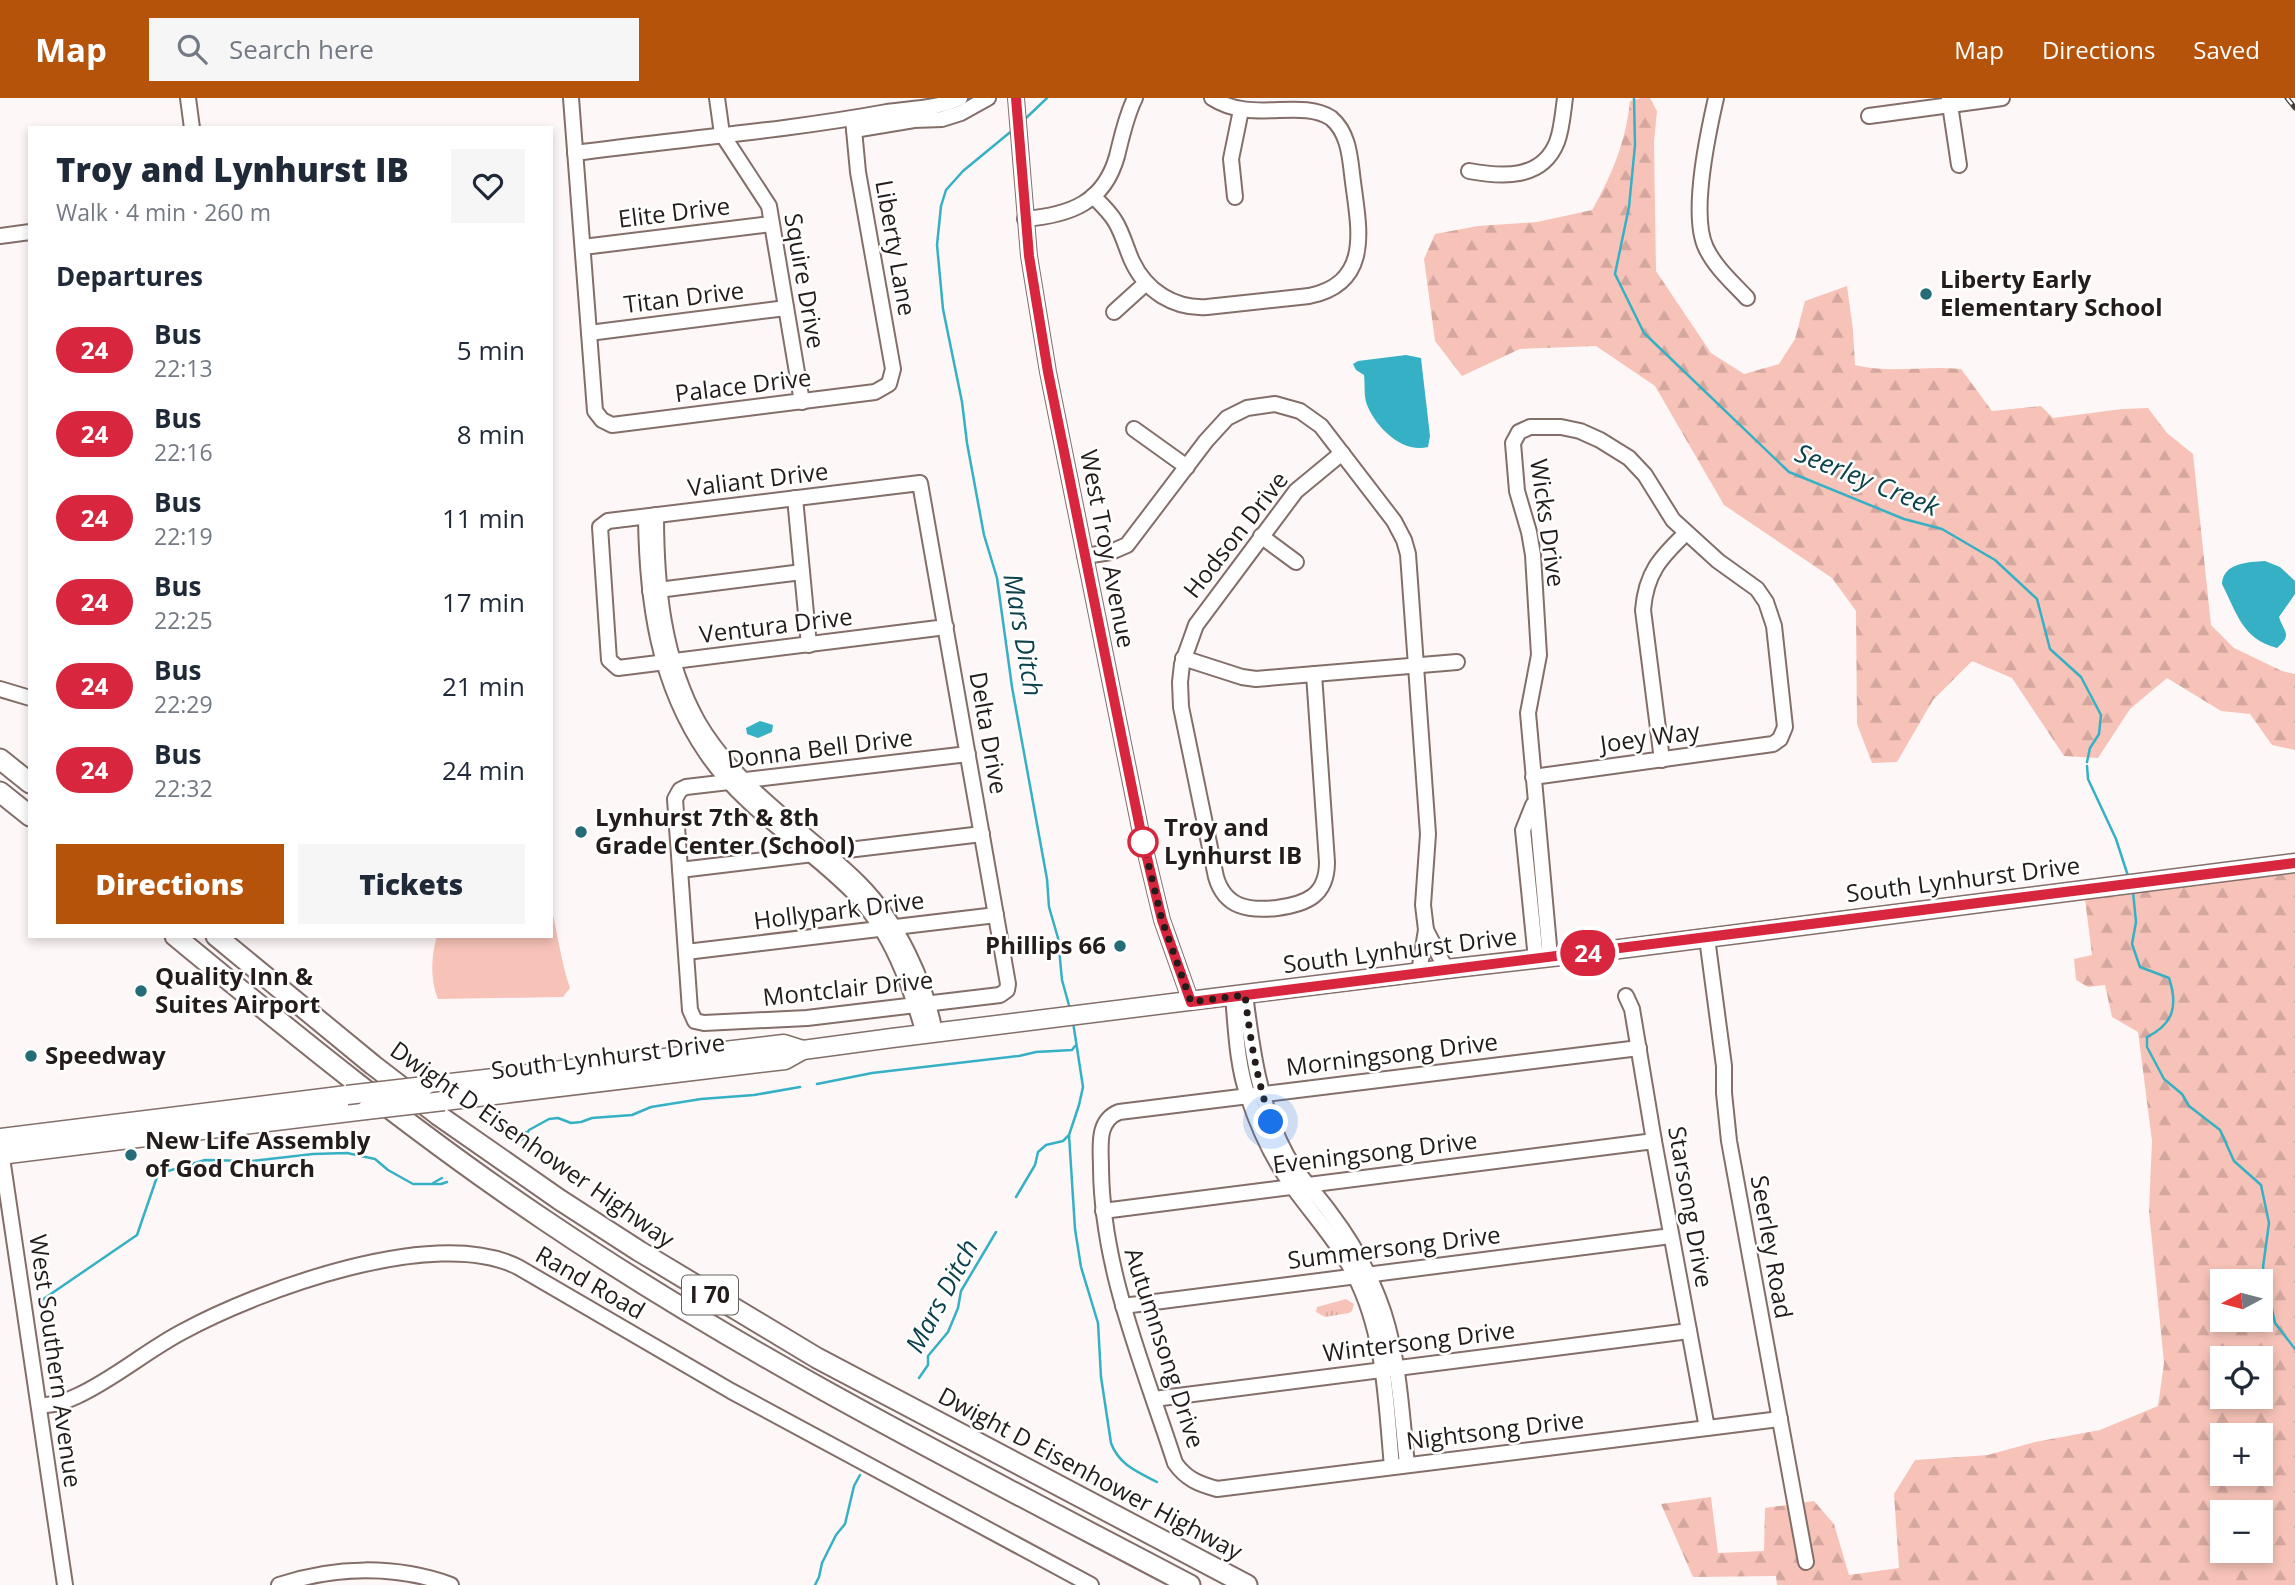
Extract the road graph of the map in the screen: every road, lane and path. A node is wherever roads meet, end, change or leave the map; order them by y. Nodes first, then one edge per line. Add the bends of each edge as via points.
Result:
1 (188, 98) edge
2 (571, 98) edge
3 (717, 98) edge
4 (960, 98) edge
5 (988, 98) edge
6 (1135, 98) edge
7 (1213, 98) edge
8 (1565, 98) edge
9 (1716, 98) edge
10 (2002, 98) edge
11 (1016, 101) edge
12 (1950, 102) edge
13 (1241, 110) junction
14 (1868, 116) dead end
15 (854, 124) junction
16 (192, 126) edge
17 (722, 134) junction
18 (575, 153) junction
19 (1959, 165) dead end
20 (1469, 171) dead end
21 (1093, 196) junction
22 (1234, 198) dead end
23 (1025, 219) junction
24 (771, 224) junction
25 (28, 232) edge
26 (0, 236) edge
27 (583, 247) junction
28 (1146, 283) junction
29 (1747, 298) dead end
30 (786, 308) junction
31 (1114, 312) dead end
32 (589, 333) junction
33 (889, 384) joint
34 (802, 402) junction
35 (1134, 429) dead end
36 (1342, 453) junction
37 (1186, 467) junction
38 (920, 483) joint
39 (795, 498) junction
40 (651, 516) junction
41 (1686, 533) junction
42 (1261, 536) junction
43 (1085, 556) junction
44 (1296, 562) dead end
45 (802, 572) junction
46 (654, 590) junction
47 (946, 627) junction
48 (809, 645) junction
49 (1183, 659) junction
50 (668, 663) junction
51 (1457, 663) dead end
52 (612, 664) joint
53 (1416, 667) junction
54 (1314, 674) junction
55 (0, 690) edge
56 (24, 696) edge
57 (968, 754) junction
58 (1662, 760) junction
59 (2, 761) edge
60 (1533, 776) junction
61 (28, 781) edge
62 (738, 782) junction
63 (0, 792) edge
64 (28, 814) edge
65 (982, 834) junction
66 (819, 854) junction
67 (2295, 863) edge
68 (680, 870) junction
69 (996, 915) junction
70 (886, 928) junction
71 (1426, 930) junction
72 (177, 938) edge
73 (218, 938) edge
74 (1707, 938) junction
75 (686, 952) junction
76 (1543, 958) junction
77 (1446, 969) junction
78 (1419, 972) junction
79 (1006, 991) joint
80 (1239, 995) junction
81 (1626, 996) dead end
82 (1191, 1002) junction
83 (923, 1005) junction
84 (930, 1034) junction
85 (1639, 1048) junction
86 (803, 1050) junction
87 (1254, 1094) junction
88 (1109, 1116) joint
89 (1654, 1142) junction
90 (0, 1148) edge
91 (1300, 1185) junction
92 (1103, 1211) junction
93 (1671, 1236) junction
94 (1361, 1274) junction
95 (1123, 1306) junction
96 (1689, 1331) junction
97 (1389, 1369) junction
98 (1154, 1399) junction
99 (39, 1406) junction
100 (1780, 1419) junction
101 (1707, 1428) junction
102 (1400, 1466) junction
103 (1216, 1489) joint
104 (1806, 1562) dead end
105 (1066, 1579) edge
106 (65, 1585) edge
107 (279, 1585) edge
108 (451, 1585) edge
109 (1091, 1585) edge
110 (1190, 1585) edge
111 (1247, 1585) edge

1 - 16 street
2 - 18 street
3 - 17 street, Squire Drive
4 - 15 street
5 - 15 street via 942,119
6 - 21 street via 1112,169
7 - 13 street
8 - 20 street via 1556,144 1537,167 1512,175
9 - 29 street via 1700,225 1712,259
10 - 12 street
11 - 23 street, West Troy Avenue
12 - 14 street
12 - 19 street
13 - 22 street via 1231,159
13 - 28 street via 1312,110 1331,118 1342,131 1360,238 1353,278 1321,293 1194,307 1174,302
15 - 17 street
15 - 33 street, Liberty Lane via 858,172 893,369
17 - 18 street
17 - 24 street, Squire Drive via 766,199
18 - 27 street
21 - 23 street via 1064,214
21 - 28 street via 1115,221
23 - 43 street, West Troy Avenue via 1033,291
24 - 27 street, Elite Drive
24 - 30 street, Squire Drive
25 - 26 street
27 - 32 street
28 - 31 street
30 - 32 street, Titan Drive
30 - 34 street, Squire Drive
32 - 34 street, Palace Drive via 595,411 602,420 617,425
33 - 34 street, Palace Drive via 875,392
35 - 37 street
36 - 37 street via 1311,418 1292,407 1265,404 1227,418
36 - 42 street, Hodson Drive via 1300,487
36 - 53 street via 1404,540
37 - 43 street via 1127,545
38 - 39 street, Valiant Drive
38 - 47 street, Delta Drive
39 - 40 street, Valiant Drive
39 - 45 street
40 - 46 street
40 - 52 street, Valiant Drive via 608,521 599,533
41 - 58 street via 1659,561 1645,589 1643,610
41 - 58 street, Joey Way via 1757,589 1766,602 1774,626 1785,727 1773,744
41 - 60 street, Wicks Drive via 1645,475 1629,458 1600,440 1561,427 1530,427 1519,432 1513,443 1517,491 1533,555 1539,654 1528,713
42 - 44 street
42 - 49 street, Hodson Drive via 1196,625
43 - 82 street, West Troy Avenue via 1147,861
45 - 46 street
45 - 48 street
46 - 50 street via 654,628
47 - 48 street, Ventura Drive
47 - 57 street, Delta Drive
48 - 50 street, Ventura Drive
49 - 54 street via 1247,678
49 - 54 street, Hodson Drive via 1181,707 1216,877 1226,897 1251,910 1301,904 1326,878
50 - 52 street, Ventura Drive via 621,668
50 - 62 street via 684,716 708,756
51 - 53 street
53 - 54 street
53 - 71 street via 1428,834 1423,905
55 - 56 street
57 - 62 street, Donna Bell Drive
57 - 65 street, Delta Drive
58 - 60 street, Joey Way
59 - 61 highway
60 - 76 street, Wicks Drive via 1535,800 1523,830
62 - 66 street via 762,814
62 - 68 street, Donna Bell Drive via 679,791
63 - 64 highway
65 - 66 street
65 - 69 street, Delta Drive
66 - 68 street
66 - 70 street
67 - 74 main road, South Lynhurst Drive
68 - 75 street
69 - 70 street, Hollypark Drive
69 - 79 street, Delta Drive
70 - 75 street, Hollypark Drive
70 - 83 street
71 - 77 street
71 - 78 street
72 - 110 highway, Dwight D Eisenhower Highway / I 70 via 416,1130 617,1268 799,1376
73 - 111 highway, Dwight D Eisenhower Highway / I 70 via 438,1115 639,1251 817,1358
74 - 76 main road, South Lynhurst Drive
74 - 100 street, Seerley Road via 1729,1140
75 - 83 street, Montclair Drive via 690,1010 702,1023
76 - 77 main road, South Lynhurst Drive
77 - 78 main road, South Lynhurst Drive
78 - 80 main road, South Lynhurst Drive
79 - 83 street, Montclair Drive
80 - 82 main road, South Lynhurst Drive
80 - 87 street
81 - 85 street, Starsong Drive
82 - 84 main road, South Lynhurst Drive
83 - 84 street
84 - 86 main road, South Lynhurst Drive
85 - 87 street, Morningsong Drive
85 - 89 street, Starsong Drive
86 - 90 main road, South Lynhurst Drive, bridge via 785,1060
86 - 90 main road, South Lynhurst Drive, bridge via 784,1044 425,1086
87 - 88 street, Morningsong Drive
87 - 91 street via 1270,1148
88 - 92 street, Autumnsong Drive via 1101,1140
89 - 91 street, Eveningsong Drive
89 - 93 street, Starsong Drive
90 - 99 street, West Southern Avenue
91 - 92 street, Eveningsong Drive
91 - 94 street
92 - 95 street, Autumnsong Drive
93 - 94 street, Summersong Drive
93 - 96 street, Starsong Drive
94 - 95 street, Summersong Drive
94 - 97 street
95 - 98 street, Autumnsong Drive
96 - 97 street, Wintersong Drive
96 - 101 street, Starsong Drive
97 - 98 street, Wintersong Drive
97 - 102 street
98 - 103 street, Autumnsong Drive via 1175,1463 1191,1480
99 - 105 street, Rand Road via 84,1393 182,1332 291,1285 390,1261 475,1254 518,1267
99 - 106 street, West Southern Avenue
100 - 101 street, Nightsong Drive
100 - 104 street, Seerley Road
101 - 102 street, Nightsong Drive
102 - 103 street, Nightsong Drive
105 - 109 street, Rand Road
107 - 108 street via 323,1574 370,1570

